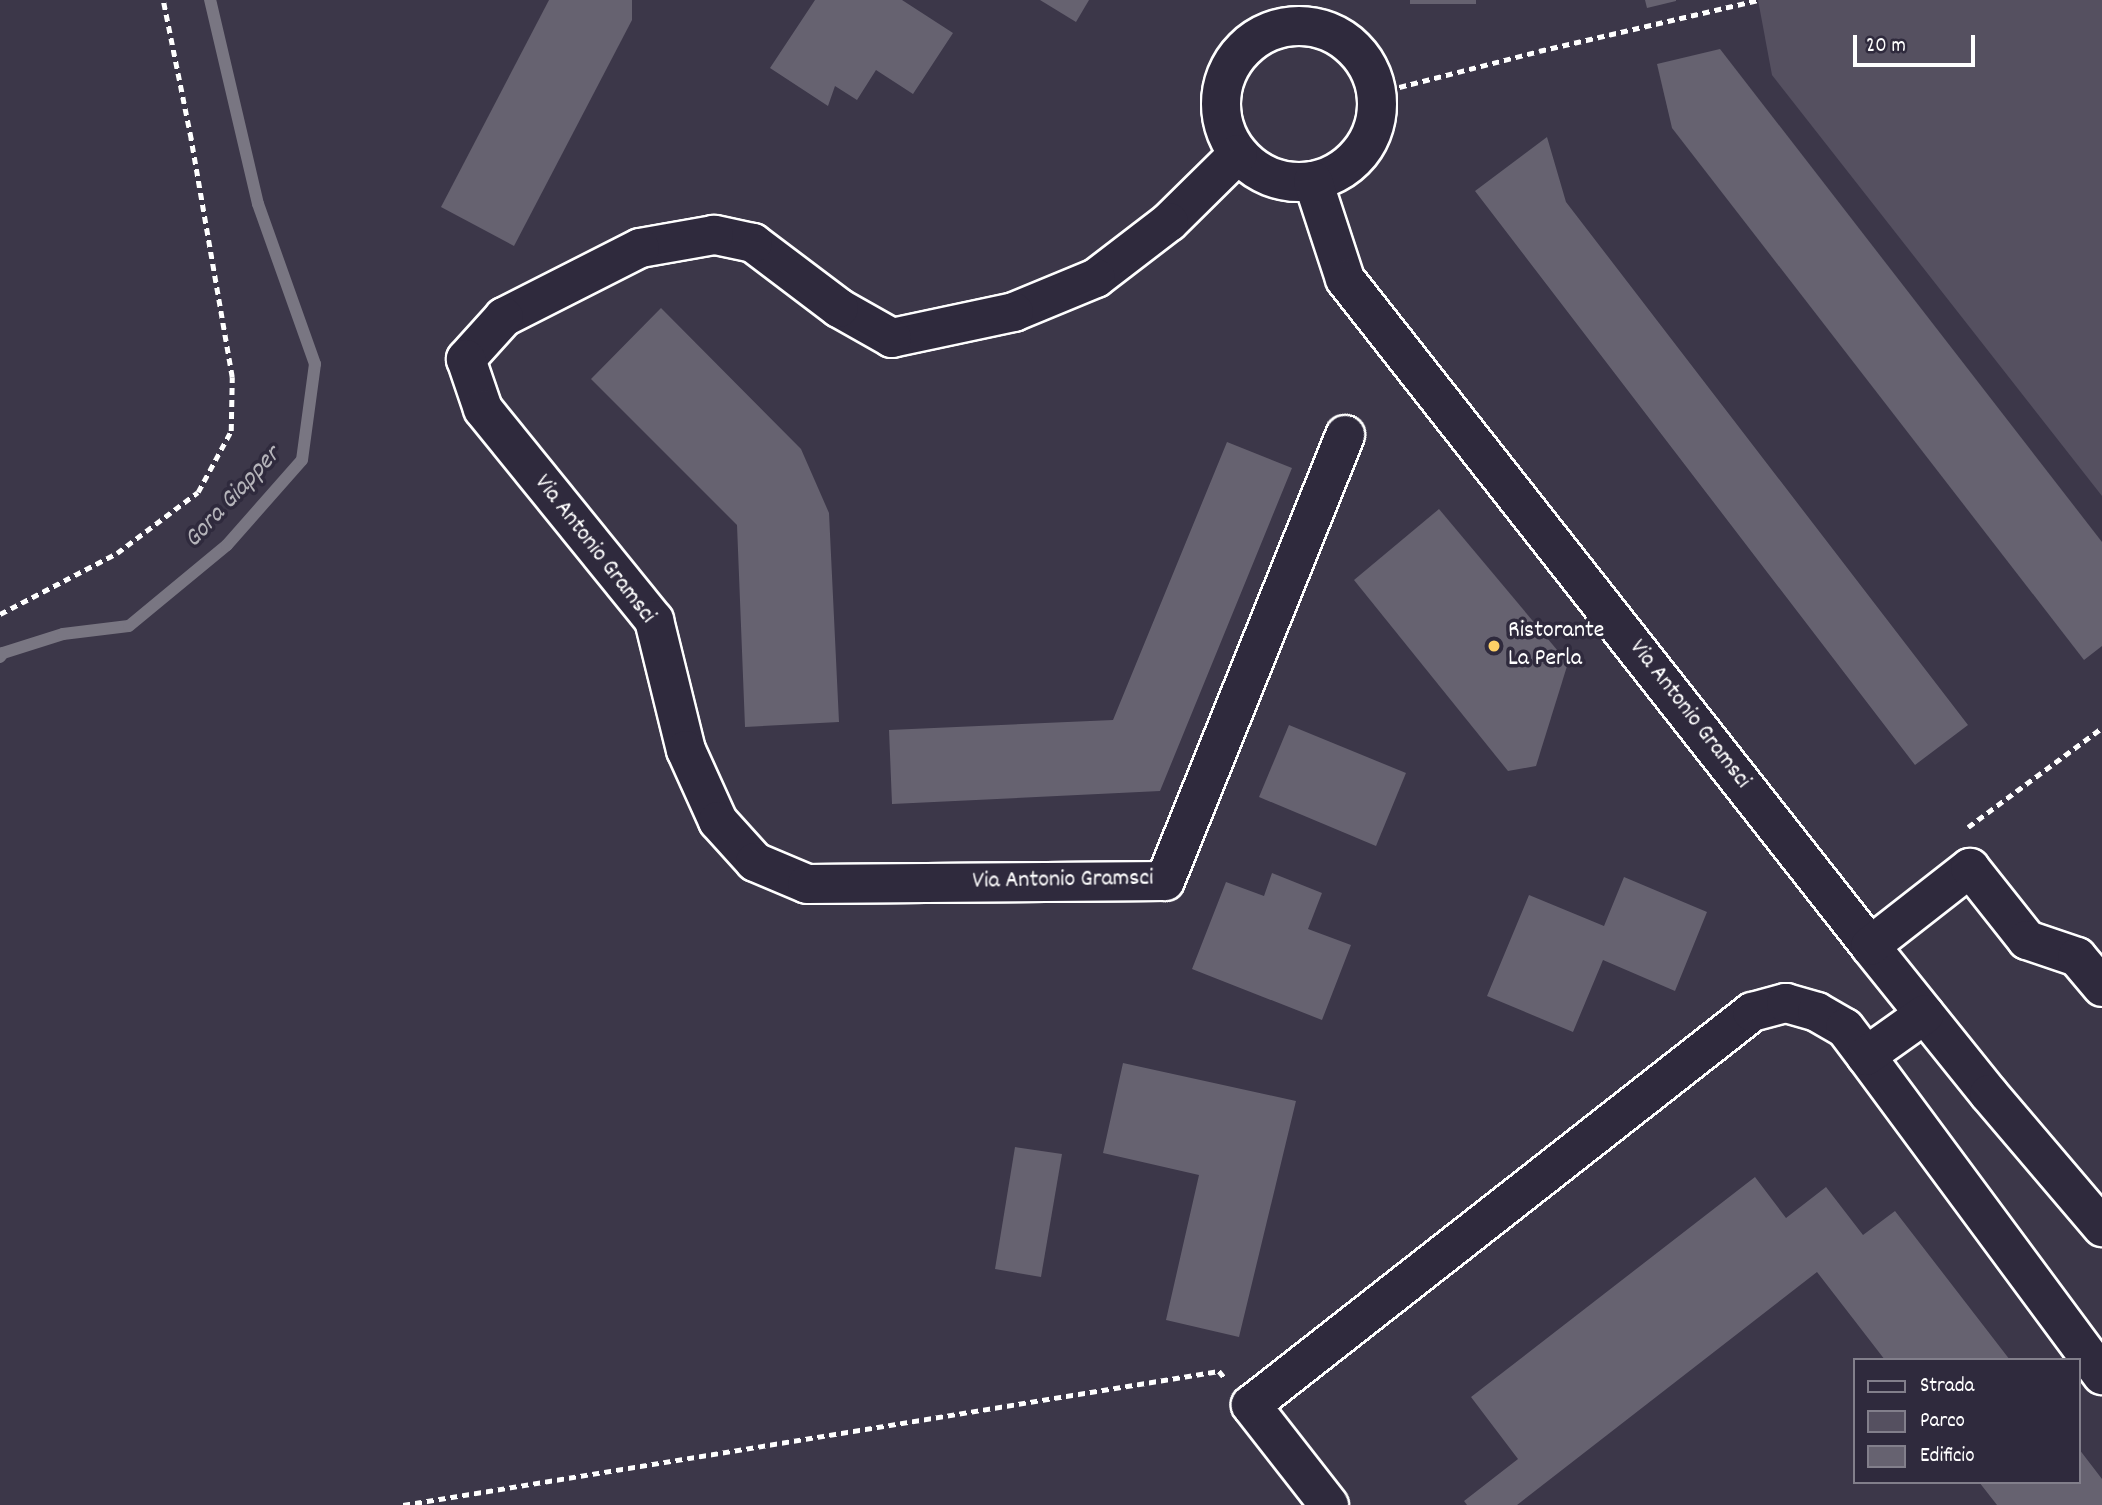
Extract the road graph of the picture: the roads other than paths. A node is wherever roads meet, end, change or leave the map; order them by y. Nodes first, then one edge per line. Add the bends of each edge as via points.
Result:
1 (1269, 16) edge
2 (1238, 154) junction
3 (1312, 181) junction
4 (1345, 435) dead end
5 (1870, 946) junction
6 (2102, 987) edge
7 (1925, 1014) junction
8 (1866, 1056) junction
9 (2102, 1227) edge
10 (2102, 1375) edge
11 (1329, 1505) edge

1 - 2 street via 1224,79 1221,116
1 - 3 street via 1340,37 1362,57 1371,73 1376,93 1374,122 1365,145 1338,172
2 - 3 street via 1275,179
2 - 4 street, Via Antonio Gramsci via 1169,222 1096,278 1014,312 892,338 839,308 753,243 714,235 640,248 504,317 466,359 483,409 654,620 686,750 718,821 755,862 807,884 1165,881
3 - 5 street, Via Antonio Gramsci via 1345,279
5 - 6 street via 1970,868 2027,940 2077,957
5 - 7 street, Via Antonio Gramsci
7 - 8 street
7 - 9 street, Via Antonio Gramsci
8 - 10 street
8 - 11 street via 1845,1028 1817,1012 1786,1003 1752,1012 1251,1405

